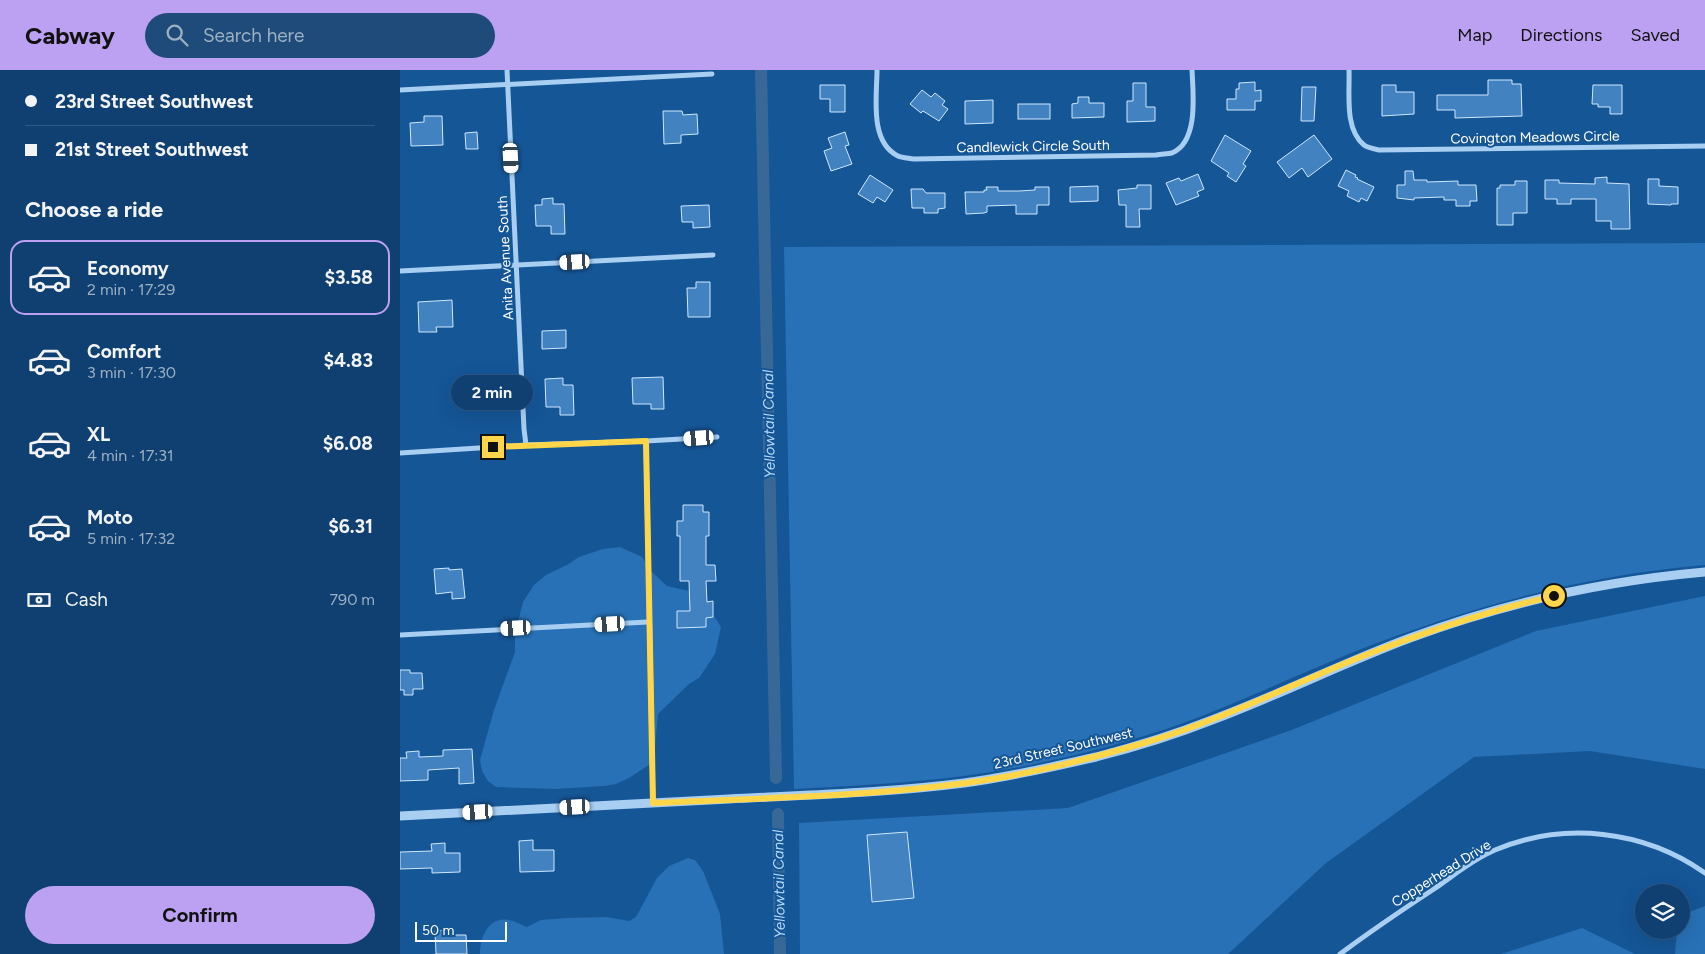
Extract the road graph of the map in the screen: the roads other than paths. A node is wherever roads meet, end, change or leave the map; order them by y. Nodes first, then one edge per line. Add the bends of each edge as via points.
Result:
1 (506, 70) edge
2 (877, 70) edge
3 (1192, 70) edge
4 (1349, 70) edge
5 (712, 74) dead end
6 (507, 84) junction
7 (400, 90) edge
8 (1705, 146) edge
9 (713, 255) dead end
10 (516, 265) junction
11 (400, 271) edge
12 (717, 437) dead end
13 (646, 441) junction
14 (526, 445) junction
15 (400, 453) edge
16 (1705, 572) edge
17 (648, 622) junction
18 (400, 634) edge
19 (653, 803) junction
20 (400, 816) edge
21 (1705, 873) edge
22 (1340, 954) edge

1 - 6 street, Anita Avenue South
2 - 3 street, Candlewick Circle South via 879,130 884,143 898,156 914,158 1172,153 1184,143 1193,119
4 - 8 street, Covington Meadows Circle via 1351,122 1356,136 1367,146 1379,150
5 - 6 street
6 - 7 street
6 - 10 street, Anita Avenue South
9 - 10 street
10 - 11 street
10 - 14 street, Anita Avenue South
12 - 13 street
13 - 14 street
13 - 17 street
14 - 15 street
16 - 19 street, 23rd Street Southwest via 1588,588 1470,618 1356,659 1200,724 1144,743 1049,768 993,779 872,792
17 - 18 street
17 - 19 street
19 - 20 street, 23rd Street Southwest
21 - 22 street, Copperhead Drive via 1658,847 1618,836 1578,832 1540,836 1494,850

